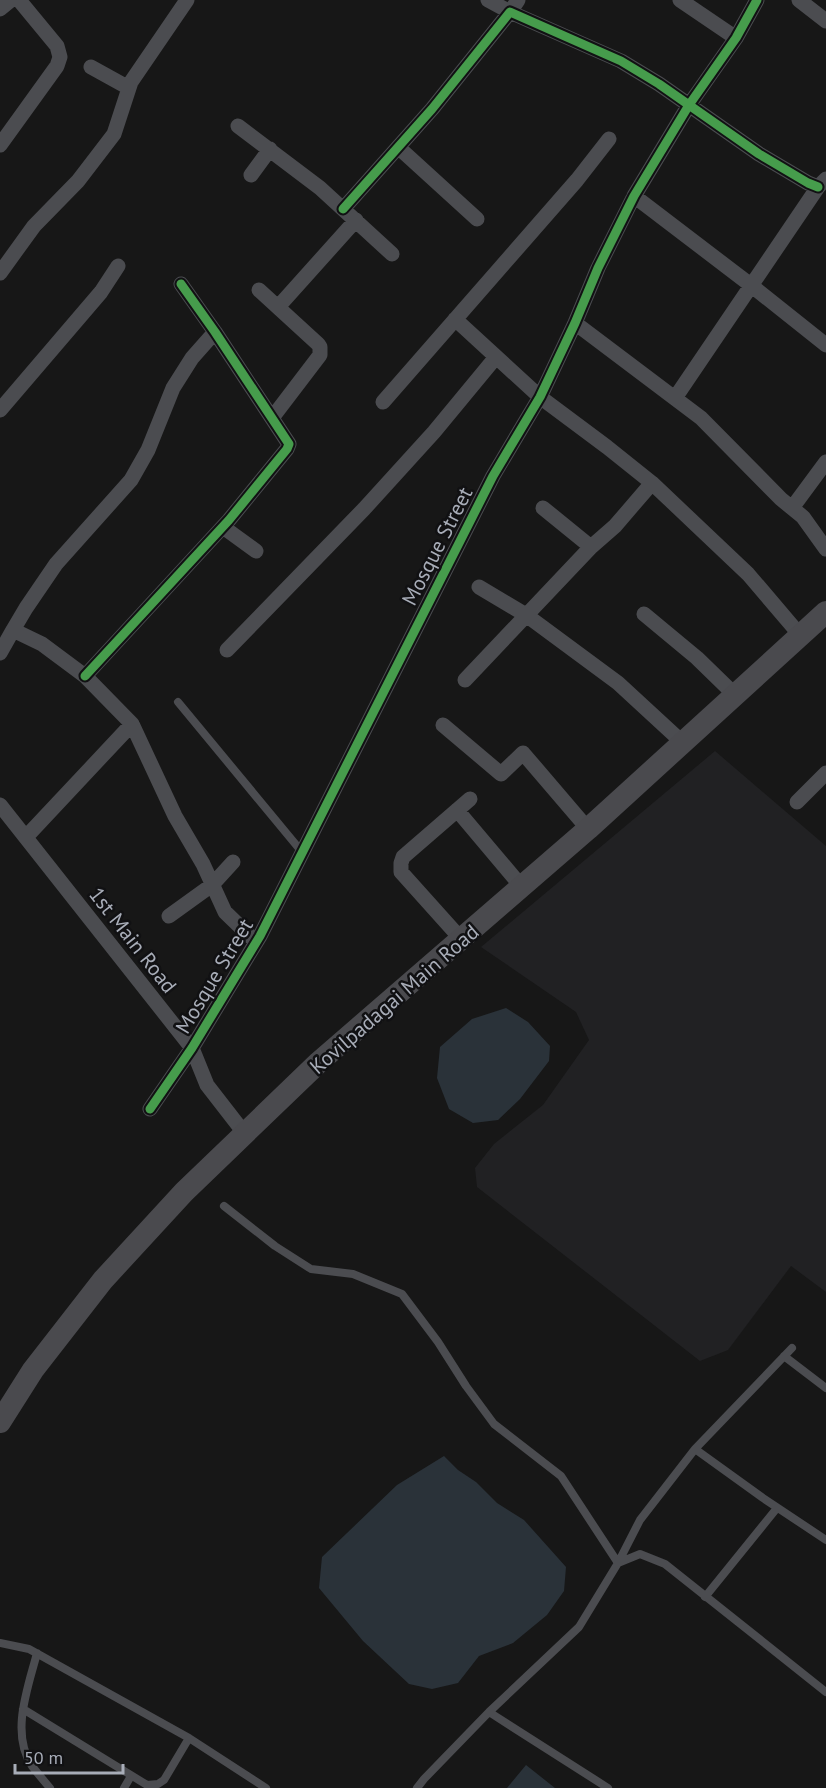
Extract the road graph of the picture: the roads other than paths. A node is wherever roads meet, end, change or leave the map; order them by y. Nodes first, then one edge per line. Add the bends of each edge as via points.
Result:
1 (11, 0) edge
2 (19, 0) edge
3 (187, 0) edge
4 (488, 0) edge
5 (680, 0) edge
6 (757, 0) edge
7 (799, 0) edge
8 (514, 6) edge
9 (0, 9) edge
10 (826, 21) edge
11 (736, 38) junction
12 (91, 67) dead end
13 (129, 88) junction
14 (689, 105) junction
15 (237, 126) dead end
16 (609, 139) dead end
17 (0, 145) edge
18 (398, 147) junction
19 (270, 148) junction
20 (250, 175) dead end
21 (822, 183) edge
22 (634, 196) junction
23 (343, 209) junction
24 (477, 219) dead end
25 (356, 220) junction
26 (392, 254) dead end
27 (118, 266) dead end
28 (0, 273) edge
29 (181, 284) dead end
30 (752, 286) junction
31 (258, 290) dead end
32 (278, 307) junction
33 (455, 319) junction
34 (575, 323) junction
35 (215, 332) junction
36 (826, 345) edge
37 (496, 357) junction
38 (540, 397) junction
39 (675, 398) junction
40 (383, 402) dead end
41 (0, 410) edge
42 (272, 418) junction
43 (826, 462) edge
44 (652, 483) junction
45 (543, 508) dead end
46 (792, 508) junction
47 (223, 527) junction
48 (591, 547) junction
49 (826, 549) edge
50 (256, 551) dead end
51 (479, 586) dead end
52 (826, 612) edge
53 (644, 614) dead end
54 (526, 615) junction
55 (13, 630) junction
56 (800, 635) junction
57 (227, 650) dead end
58 (0, 653) edge
59 (85, 676) junction
60 (465, 680) dead end
61 (734, 694) junction
62 (178, 702) dead end
63 (132, 724) junction
64 (443, 725) dead end
65 (682, 742) junction
66 (826, 773) edge
67 (470, 799) dead end
68 (797, 802) dead end
69 (0, 805) edge
70 (457, 810) junction
71 (588, 829) junction
72 (26, 837) junction
73 (302, 852) junction
74 (233, 862) dead end
75 (212, 885) junction
76 (522, 887) junction
77 (169, 916) dead end
78 (462, 940) junction
79 (256, 942) junction
80 (192, 1048) junction
81 (150, 1109) dead end
82 (245, 1134) junction
83 (224, 1206) dead end
84 (792, 1348) dead end
85 (784, 1356) junction
86 (826, 1388) edge
87 (0, 1422) edge
88 (695, 1449) junction
89 (777, 1508) junction
90 (826, 1540) edge
91 (618, 1563) junction
92 (705, 1597) junction
93 (0, 1643) edge
94 (37, 1653) junction
95 (826, 1692) edge
96 (23, 1709) junction
97 (489, 1712) junction
98 (189, 1738) junction
99 (131, 1776) junction
100 (50, 1788) edge
101 (124, 1788) edge
102 (266, 1788) edge
103 (417, 1788) edge
104 (609, 1788) edge

1 - 9 street
2 - 17 street via 57,46 60,57
3 - 13 street
4 - 8 street
5 - 11 street
6 - 11 street, Mosque Street
7 - 10 street
8 - 14 street via 621,61
8 - 18 street
11 - 14 street, Mosque Street
12 - 13 street
13 - 28 street via 114,134 78,181 34,226
14 - 21 street via 808,183
14 - 22 street, Mosque Street
15 - 19 street
16 - 33 street
18 - 23 street
18 - 24 street
19 - 20 street
19 - 23 street
21 - 30 street
22 - 30 street
22 - 34 street, Mosque Street
23 - 25 street
25 - 26 street
25 - 32 street
27 - 41 street via 101,292
29 - 35 street
30 - 36 street
30 - 39 street
31 - 32 street
32 - 42 street via 321,351
33 - 37 street
33 - 40 street
34 - 38 street, Mosque Street
34 - 39 street
35 - 42 street
35 - 55 street via 173,388 131,480 56,564
37 - 38 street
37 - 57 street via 364,509
38 - 44 street
38 - 73 street, Mosque Street via 488,487
39 - 46 street
42 - 47 street via 286,439 287,449
43 - 46 street
44 - 48 street
44 - 56 street via 747,574
45 - 48 street
46 - 49 street
47 - 50 street
47 - 59 street
48 - 54 street
51 - 54 street
52 - 56 main road, Kovilpadagai Main Road
53 - 61 street
54 - 60 street
54 - 65 street via 618,683
55 - 58 street
55 - 59 street via 42,644
56 - 61 main road, Kovilpadagai Main Road
59 - 63 street
61 - 65 main road, Kovilpadagai Main Road
62 - 73 lane
63 - 72 street
63 - 75 street
64 - 71 street via 501,774 523,753
65 - 71 main road, Kovilpadagai Main Road
66 - 68 street
67 - 70 street
69 - 72 street, 1st Main Road
70 - 76 street
70 - 78 street via 403,857 401,872
71 - 76 main road, Kovilpadagai Main Road
72 - 80 street, 1st Main Road
73 - 79 street, Mosque Street
74 - 75 street
75 - 77 street
75 - 79 street via 225,912
76 - 78 main road, Kovilpadagai Main Road
78 - 82 main road, Kovilpadagai Main Road via 319,1062
79 - 80 street, Mosque Street
80 - 81 street, Mosque Street
80 - 82 street, 1st Main Road via 207,1085
82 - 87 main road, Kovilpadagai Main Road via 184,1192 103,1280 33,1370
83 - 91 lane via 311,1269 352,1274 402,1294 494,1424 561,1476
84 - 85 lane
85 - 86 lane
85 - 88 lane
88 - 89 lane
88 - 91 lane via 640,1520
89 - 90 lane
89 - 92 lane
91 - 92 lane via 640,1554 665,1564
91 - 97 lane via 579,1627
92 - 95 lane
93 - 94 lane
94 - 96 lane
94 - 98 lane
96 - 99 lane
96 - 100 lane via 22,1741 31,1765
97 - 103 lane
97 - 104 lane
98 - 99 lane via 158,1784 147,1785
98 - 102 lane
99 - 101 lane

